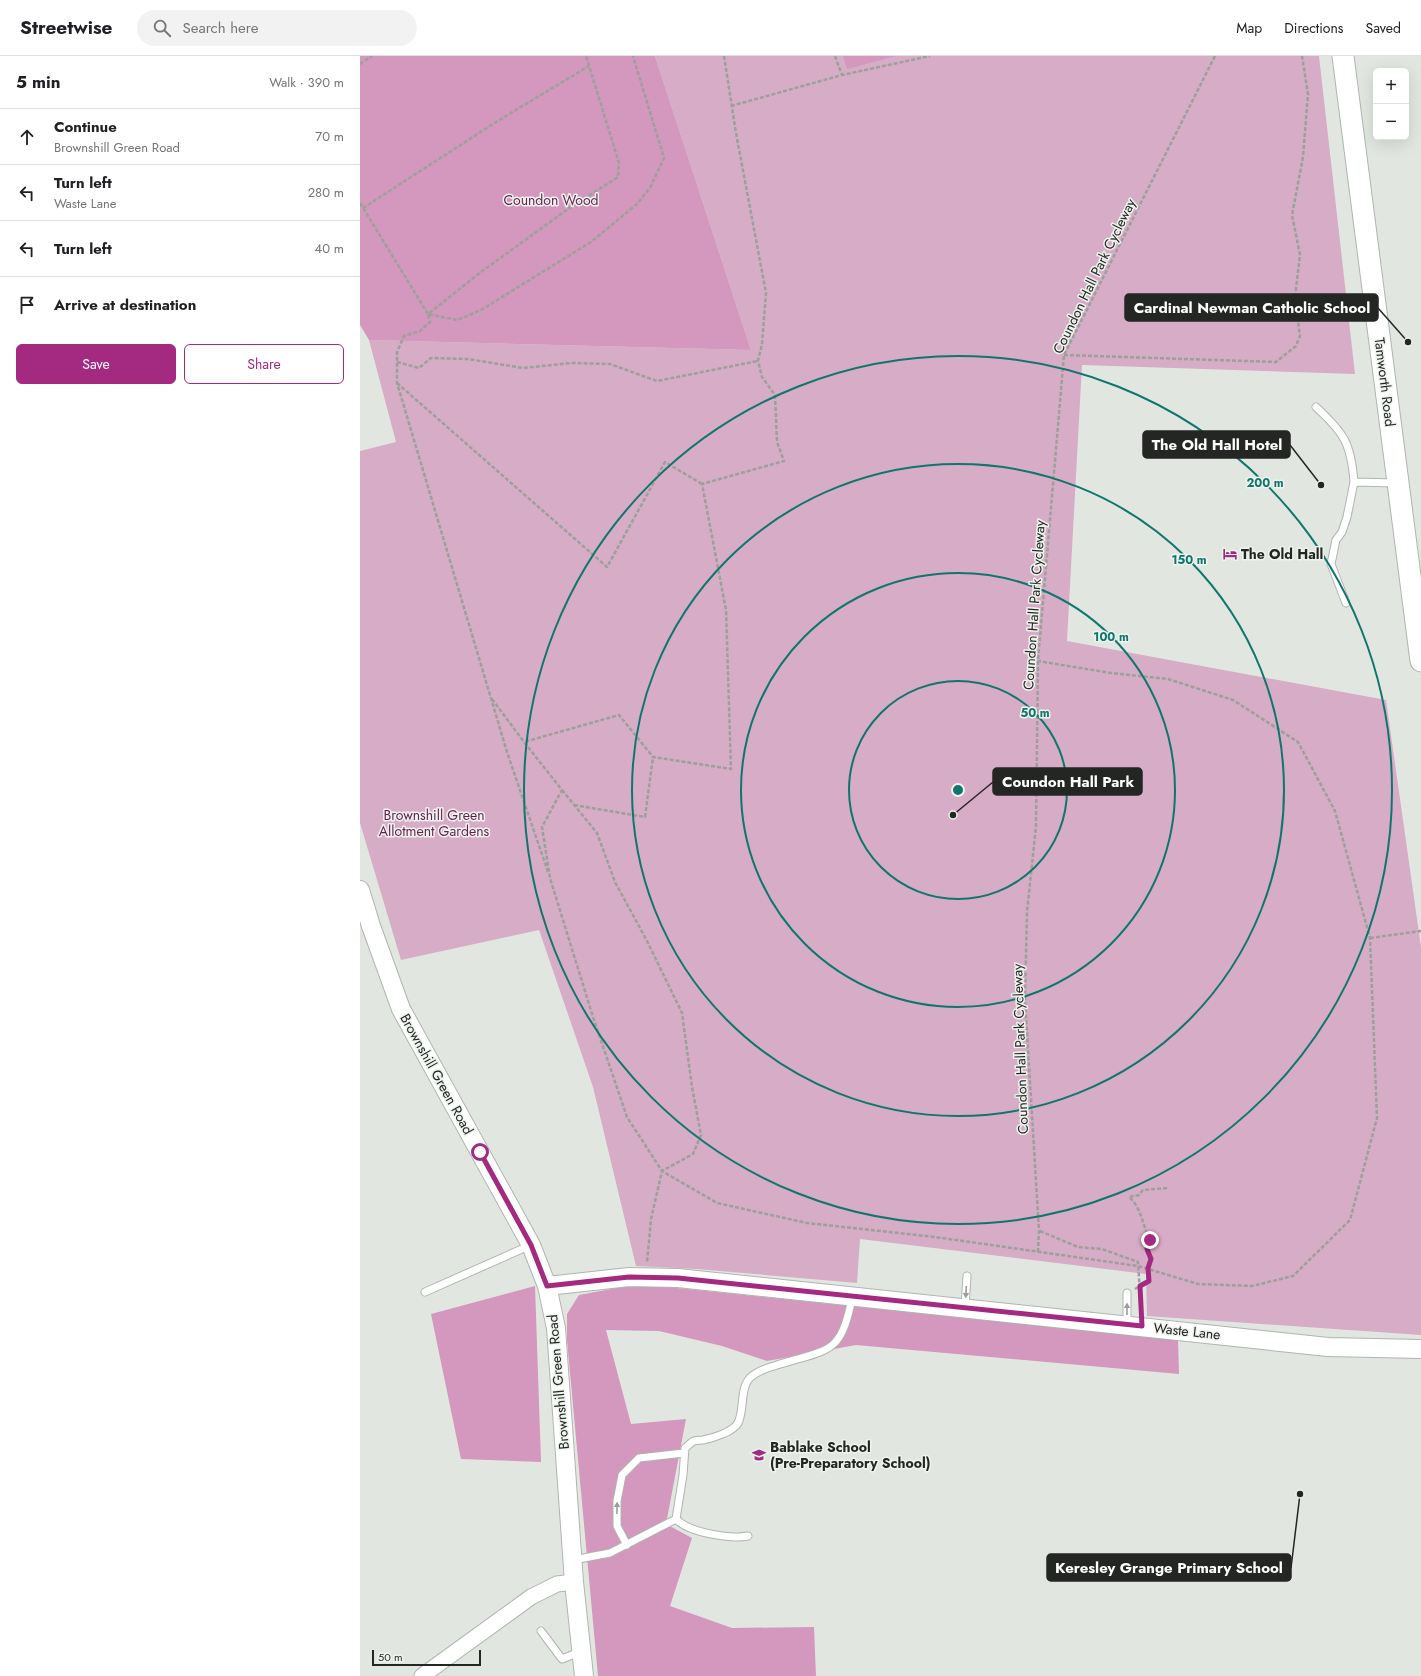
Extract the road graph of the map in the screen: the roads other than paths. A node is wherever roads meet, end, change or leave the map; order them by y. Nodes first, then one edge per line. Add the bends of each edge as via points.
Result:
1 (1343, 56) edge
2 (1316, 407) dead end
3 (1354, 482) junction
4 (1398, 483) junction
5 (1346, 603) dead end
6 (1421, 661) edge
7 (360, 890) edge
8 (531, 1245) junction
9 (967, 1276) dead end
10 (547, 1286) junction
11 (425, 1292) dead end
12 (1127, 1293) dead end
13 (852, 1296) junction
14 (965, 1307) junction
15 (1135, 1325) junction
16 (1421, 1349) edge
17 (684, 1454) junction
18 (676, 1519) junction
19 (748, 1536) dead end
20 (626, 1545) junction
21 (572, 1560) junction
22 (574, 1582) junction
23 (541, 1631) dead end
24 (582, 1651) junction
25 (422, 1676) edge
26 (584, 1676) edge

1 - 4 main road, Tamworth Road
2 - 3 lane via 1346,439
3 - 4 lane
3 - 5 lane via 1347,517 1336,540 1331,564
4 - 6 main road, Tamworth Road
7 - 8 street, Brownshill Green Road via 401,1009
8 - 10 street, Brownshill Green Road
8 - 11 lane
9 -> 14 lane
10 - 13 street, Waste Lane via 629,1277 678,1278
10 - 21 street, Brownshill Green Road via 556,1328
15 -> 12 lane
13 - 14 street, Waste Lane
13 - 17 lane via 848,1321 836,1341 825,1351 761,1371 751,1377 746,1386 738,1423 732,1429 705,1440 693,1441 685,1448
14 - 15 street, Waste Lane
15 - 16 street, Waste Lane via 1328,1347
17 - 18 lane
20 -> 17 lane via 617,1526 617,1501 622,1475 639,1458
18 - 19 lane via 688,1527 708,1533 737,1538
18 - 20 lane
20 - 21 lane via 610,1553
21 - 22 street, Brownshill Green Road
22 - 24 street, Brownshill Green Road
22 - 25 street via 558,1584 531,1597
23 - 24 lane via 562,1659
24 - 26 street, Brownshill Green Road

